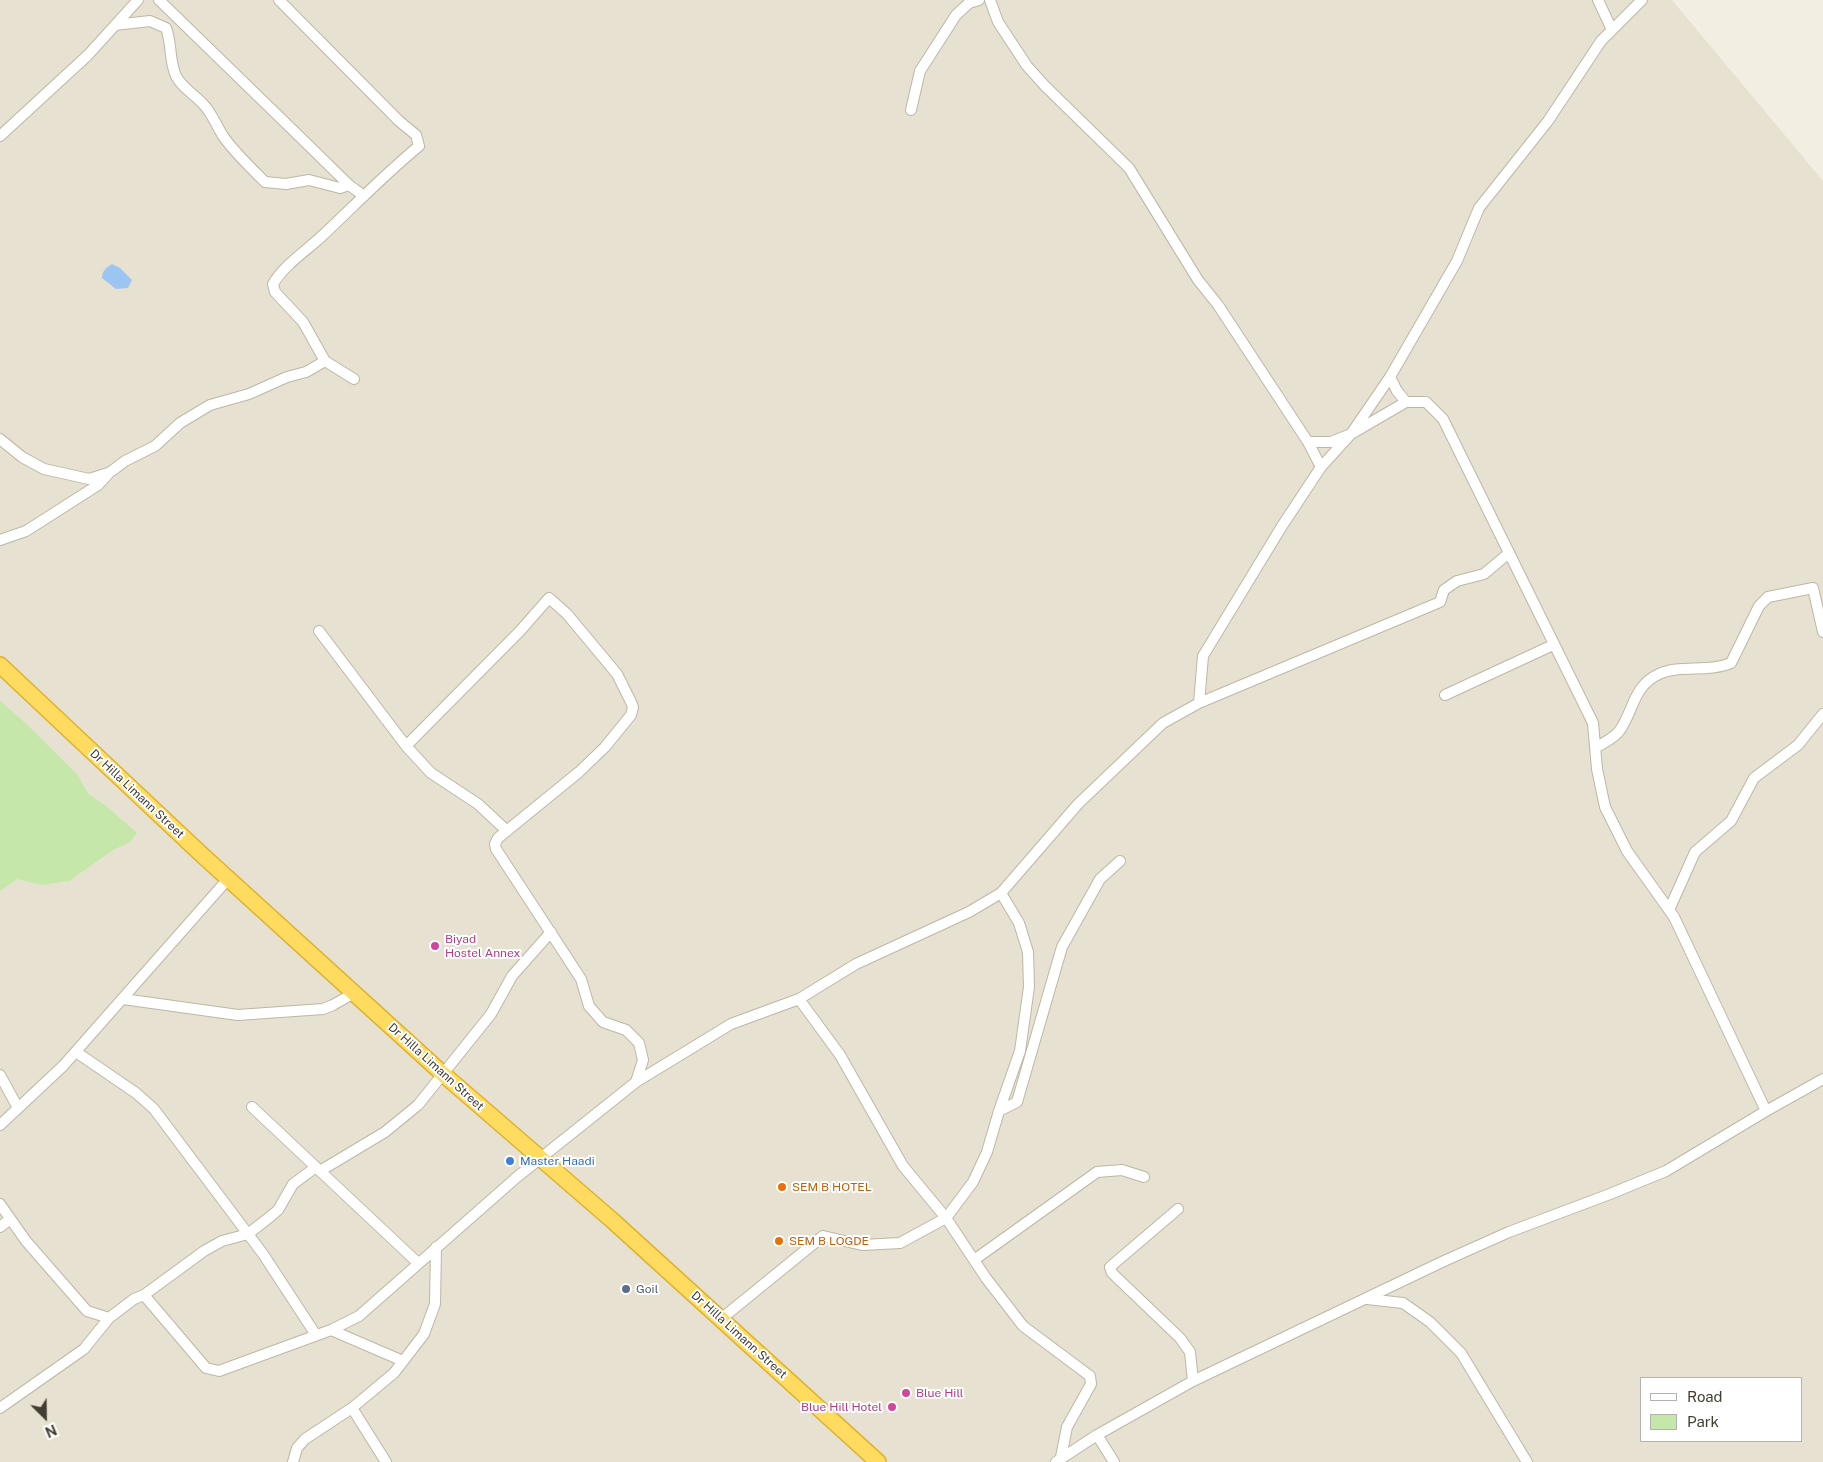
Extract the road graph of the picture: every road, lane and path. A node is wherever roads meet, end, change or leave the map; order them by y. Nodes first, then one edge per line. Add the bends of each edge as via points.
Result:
1 (138, 0) edge
2 (159, 0) edge
3 (279, 0) edge
4 (980, 0) edge
5 (990, 0) edge
6 (1598, 0) edge
7 (1642, 0) edge
8 (115, 24) junction
9 (1612, 30) junction
10 (911, 110) dead end
11 (0, 136) edge
12 (349, 185) junction
13 (364, 196) junction
14 (325, 361) junction
15 (1390, 377) junction
16 (354, 379) dead end
17 (1406, 402) junction
18 (1351, 434) junction
19 (0, 439) edge
20 (1308, 442) junction
21 (1321, 467) junction
22 (109, 473) junction
23 (0, 540) edge
24 (1509, 553) junction
25 (319, 632) dead end
26 (1823, 632) edge
27 (1553, 645) junction
28 (0, 664) edge
29 (1445, 695) dead end
30 (1199, 703) junction
31 (1823, 714) edge
32 (406, 746) junction
33 (1595, 748) junction
34 (507, 831) junction
35 (1120, 861) dead end
36 (228, 879) junction
37 (1001, 893) junction
38 (1669, 910) junction
39 (552, 932) junction
40 (354, 993) junction
41 (123, 999) junction
42 (799, 999) junction
43 (76, 1052) junction
44 (443, 1074) junction
45 (0, 1075) edge
46 (1823, 1079) edge
47 (636, 1082) junction
48 (252, 1107) dead end
49 (18, 1108) junction
50 (999, 1111) junction
51 (1766, 1111) junction
52 (0, 1124) edge
53 (541, 1159) junction
54 (318, 1169) junction
55 (1144, 1177) dead end
56 (0, 1204) edge
57 (1178, 1209) dead end
58 (946, 1218) junction
59 (10, 1219) junction
60 (0, 1227) edge
61 (248, 1234) junction
62 (436, 1247) junction
63 (974, 1260) junction
64 (418, 1263) junction
65 (144, 1295) junction
66 (1366, 1299) junction
67 (109, 1318) junction
68 (721, 1319) junction
69 (331, 1330) junction
70 (316, 1335) junction
71 (403, 1361) junction
72 (1193, 1381) junction
73 (0, 1408) edge
74 (352, 1408) junction
75 (1097, 1435) junction
76 (1059, 1460) edge
77 (293, 1462) edge
78 (386, 1462) edge
79 (878, 1462) edge
80 (1114, 1462) edge
81 (1527, 1462) edge

1 - 8 street
2 - 12 street
3 - 13 street via 416,135 419,146
4 - 10 street via 969,3 956,15 920,71
5 - 20 street via 998,22 1027,66 1129,168 1198,280 1218,305
6 - 9 street
7 - 9 street
8 - 11 street via 88,55
8 - 12 street via 150,21 166,28 176,76 202,102 224,136 265,182 286,184 309,180 340,188
9 - 15 street via 1601,41 1548,120 1479,208 1457,261
12 - 13 street
13 - 14 street via 278,275 273,284 275,292 303,322
14 - 16 street
14 - 22 street via 306,372 249,394 210,405 180,423 155,446 124,461
15 - 17 street
15 - 18 street
17 - 18 street
17 - 24 street via 1426,402 1443,419
18 - 20 street via 1331,442
18 - 21 street
19 - 22 street via 44,469 89,479
20 - 21 street
21 - 30 street via 1202,656
22 - 23 street via 98,485 26,531
24 - 27 street
24 - 30 street via 1484,574 1457,580 1444,590 1440,602
25 - 32 street
26 - 33 street via 1813,588 1768,597 1759,606 1732,664 1720,668 1659,673 1636,694 1616,735
27 - 29 street
27 - 33 street via 1593,723
28 - 36 highway, Dr Hilla Limann Street
30 - 37 street via 1163,723 1078,804
31 - 38 street via 1798,745 1754,778 1731,822 1696,852
32 - 34 street via 431,773 478,804
32 - 34 street via 549,598 567,614 616,674 633,707 631,715 585,767
33 - 38 street via 1605,807 1627,850
34 - 39 street via 498,838 496,849
35 - 50 street via 1100,879 1062,947 1017,1102
36 - 40 highway, Dr Hilla Limann Street
36 - 41 street
37 - 42 street via 969,912 856,964
37 - 50 street via 1019,923 1028,952 1029,987 1020,1051
38 - 51 street
39 - 44 street via 512,976 491,1014
39 - 47 street via 581,979 589,1006 603,1022 626,1030 639,1043 643,1060
40 - 41 street via 323,1009 238,1015
40 - 44 highway, Dr Hilla Limann Street
41 - 43 street
42 - 47 street via 731,1024
42 - 58 street via 840,1056 903,1166
43 - 49 street
43 - 61 street via 136,1093 154,1110
44 - 53 highway, Dr Hilla Limann Street
44 - 54 street via 418,1105 386,1132
45 - 49 street
46 - 51 street
47 - 53 street
48 - 54 street
49 - 52 street
50 - 58 street via 987,1152 973,1182
51 - 66 street via 1666,1170 1509,1232
53 - 62 street
53 - 68 highway, Dr Hilla Limann Street
54 - 61 street via 293,1184 278,1210
54 - 64 street
55 - 63 street via 1122,1170 1097,1172
56 - 59 street
57 - 72 street via 1110,1267 1112,1273 1180,1338 1190,1352
58 - 63 street
58 - 68 street via 900,1243 862,1245 823,1236
59 - 60 street
59 - 67 street via 86,1311
61 - 65 street via 212,1246
61 - 70 street
62 - 64 street
62 - 71 street via 435,1304 424,1334
63 - 76 street via 1022,1326 1090,1376 1092,1384 1067,1426
64 - 69 street via 359,1316
65 - 67 street
65 - 70 street via 206,1368 212,1370 219,1371
66 - 72 street
66 - 81 street via 1403,1303 1430,1322 1461,1353
67 - 73 street via 84,1349
68 - 79 highway, Dr Hilla Limann Street
69 - 70 street
69 - 71 street
71 - 74 street via 394,1373
72 - 75 street
74 - 77 street via 305,1440
74 - 78 street
75 - 76 street
75 - 80 street

